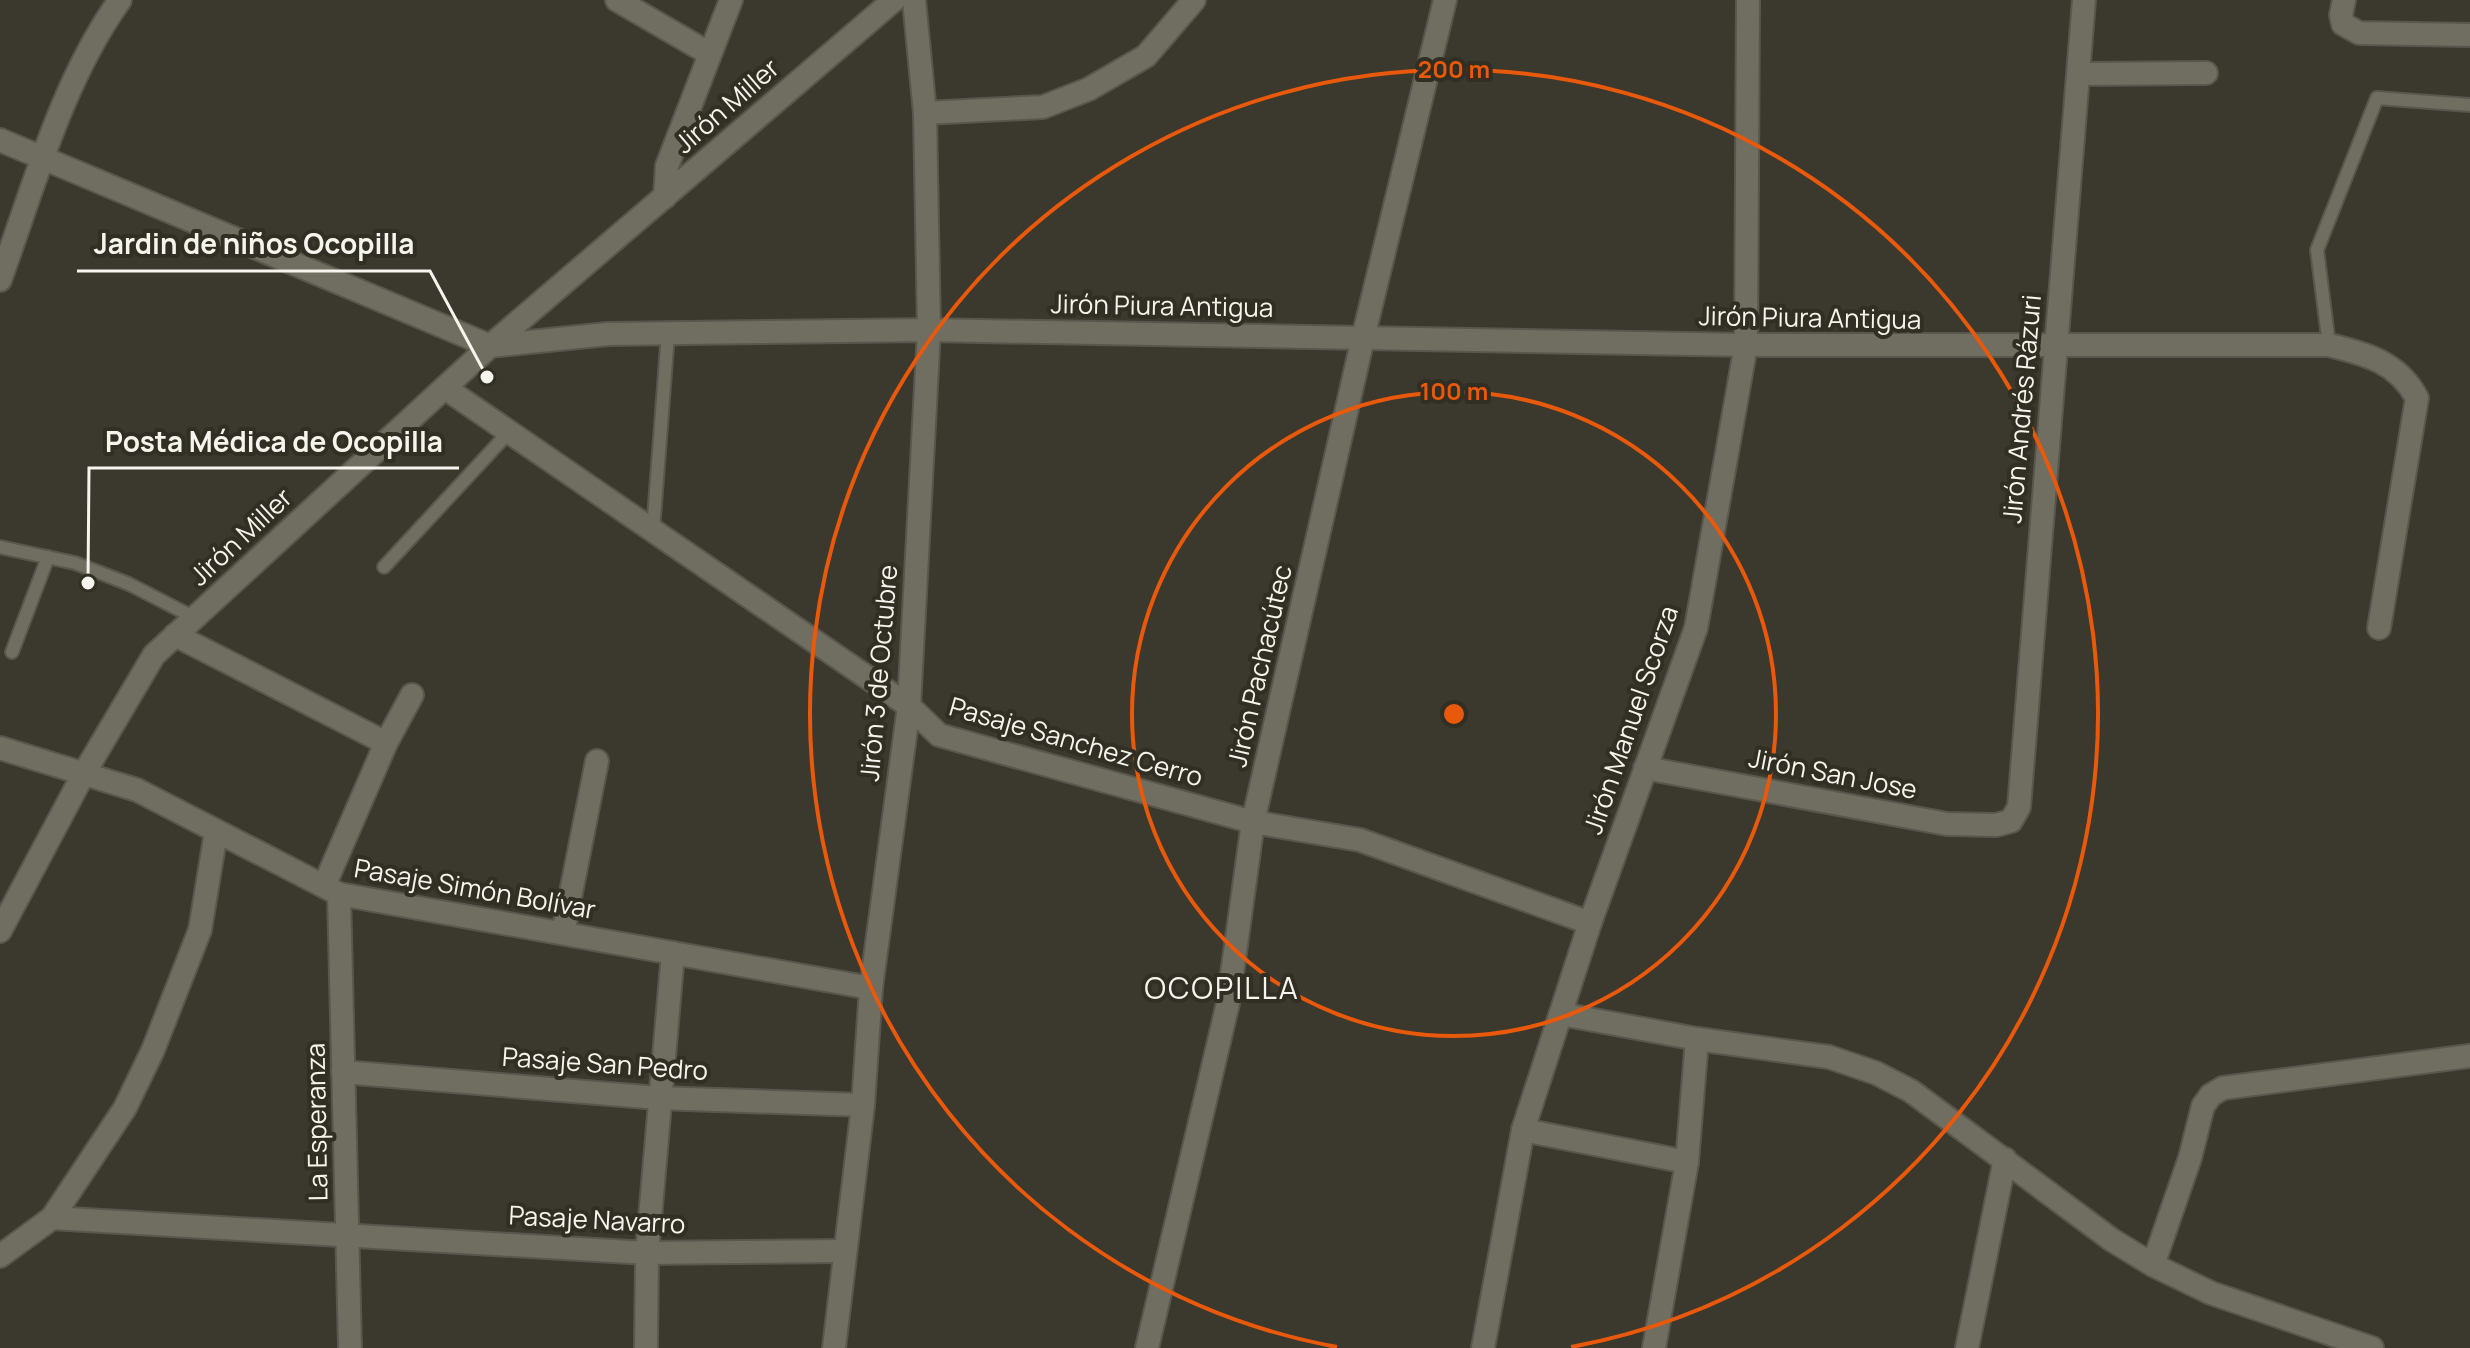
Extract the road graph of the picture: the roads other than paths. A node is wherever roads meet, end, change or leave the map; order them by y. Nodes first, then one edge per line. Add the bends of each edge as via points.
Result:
1 (120, 0) edge
2 (617, 0) edge
3 (731, 0) edge
4 (894, 0) edge
5 (914, 0) edge
6 (1194, 0) edge
7 (1445, 0) edge
8 (1748, 0) edge
9 (2084, 0) edge
10 (2344, 0) edge
11 (2470, 35) edge
12 (710, 54) junction
13 (2206, 73) dead end
14 (2079, 74) junction
15 (2470, 105) edge
16 (925, 113) junction
17 (0, 140) edge
18 (43, 160) junction
19 (665, 197) junction
20 (0, 280) edge
21 (929, 330) junction
22 (668, 333) junction
23 (1363, 338) junction
24 (1746, 345) junction
25 (2329, 345) junction
26 (490, 346) junction
27 (2056, 348) junction
28 (445, 388) junction
29 (509, 432) junction
30 (653, 531) junction
31 (0, 547) edge
32 (48, 557) junction
33 (384, 567) dead end
34 (195, 618) junction
35 (2379, 628) dead end
36 (175, 635) junction
37 (12, 652) dead end
38 (412, 695) dead end
39 (909, 706) junction
40 (386, 743) junction
41 (0, 748) edge
42 (597, 761) dead end
43 (1645, 768) junction
44 (83, 775) junction
45 (2011, 821) joint
46 (1253, 822) junction
47 (216, 832) junction
48 (331, 890) junction
49 (1590, 923) junction
50 (0, 931) edge
51 (563, 933) junction
52 (673, 953) junction
53 (871, 988) junction
54 (1561, 1014) junction
55 (1697, 1039) junction
56 (2470, 1056) edge
57 (343, 1072) junction
58 (658, 1098) junction
59 (863, 1105) junction
60 (1523, 1130) junction
61 (2005, 1159) junction
62 (1687, 1162) junction
63 (52, 1218) junction
64 (347, 1234) junction
65 (844, 1251) junction
66 (647, 1253) junction
67 (0, 1256) edge
68 (2153, 1265) junction
69 (350, 1348) edge
70 (646, 1348) edge
71 (834, 1348) edge
72 (1147, 1348) edge
73 (1483, 1348) edge
74 (1654, 1348) edge
75 (1967, 1348) edge
76 (2372, 1348) edge

1 - 18 street via 94,36
2 - 12 street
3 - 12 street
4 - 19 street, Jirón Miller
5 - 16 street, Jirón 3 de Octubre
6 - 16 street via 1146,56 1089,89 1043,107
7 - 23 street, Jirón Pachacútec
8 - 24 street, Jirón Manuel Scorza
9 - 14 street, Jirón Andrés Rázuri
10 - 11 street via 2343,24 2359,33
12 - 19 street via 667,166
13 - 14 street
14 - 27 street, Jirón Andrés Rázuri
15 - 25 lane via 2377,98 2317,250
16 - 21 street, Jirón 3 de Octubre
17 - 18 street, Jirón Piura Antigua
18 - 20 street
18 - 26 street, Jirón Piura Antigua
19 - 26 street, Jirón Miller
21 - 22 street, Jirón Piura Antigua
21 - 23 street, Jirón Piura Antigua
21 - 39 street, Jirón 3 de Octubre
22 - 26 street, Jirón Piura Antigua
22 - 30 lane
23 - 24 street, Jirón Piura Antigua
23 - 46 street, Jirón Pachacútec
24 - 27 street, Jirón Piura Antigua
24 - 43 street, Jirón Manuel Scorza via 1696,628
25 - 27 street, Jirón Piura Antigua
25 - 35 street, Jirón Piura Antigua via 2389,365 2407,379 2417,398
26 - 28 street, Jirón Miller
27 - 45 street, Jirón Andrés Rázuri via 2019,807
28 - 29 street, Pasaje Sanchez Cerro
28 - 34 street, Jirón Miller
29 - 30 street, Pasaje Sanchez Cerro
29 - 33 lane
30 - 39 street, Pasaje Sanchez Cerro
31 - 32 lane
32 - 34 lane via 129,584
32 - 37 lane
34 - 36 street, Jirón Miller
36 - 40 street
36 - 44 street, Jirón Miller via 154,655
38 - 40 street
39 - 46 street, Pasaje Sanchez Cerro via 939,735
39 - 53 street, Jirón 3 de Octubre
40 - 48 street
41 - 44 street, Pasaje Simón Bolívar
42 - 51 street
43 - 45 street, Jirón San Jose via 1947,824
43 - 49 street, Jirón Manuel Scorza
44 - 47 street, Pasaje Simón Bolívar via 137,790
44 - 50 street, Jirón Miller
46 - 49 street, Pasaje Sanchez Cerro via 1360,840
46 - 72 street, Jirón Pachacútec via 1228,1003
47 - 48 street, Pasaje Simón Bolívar
47 - 63 street via 200,930 153,1050 125,1108
48 - 51 street, Pasaje Simón Bolívar
48 - 57 street, La Esperanza
49 - 54 street, Jirón Manuel Scorza
51 - 52 street, Pasaje Simón Bolívar
52 - 53 street, Pasaje Simón Bolívar
52 - 58 street
53 - 59 street, Jirón 3 de Octubre
54 - 55 street
54 - 60 street, Jirón Manuel Scorza
55 - 61 street via 1829,1057 1876,1073 1911,1091
55 - 62 street
56 - 68 street via 2223,1088 2211,1095 2203,1106
57 - 58 street, Pasaje San Pedro
57 - 64 street, La Esperanza
58 - 59 street, Pasaje San Pedro
58 - 66 street
59 - 65 street, Jirón 3 de Octubre
60 - 62 street
60 - 73 street, Jirón Manuel Scorza
61 - 68 street
61 - 75 street
62 - 74 street
63 - 64 street, Pasaje Navarro
63 - 67 street
64 - 66 street, Pasaje Navarro
64 - 69 street, La Esperanza
65 - 66 street, Pasaje Navarro
65 - 71 street, Jirón 3 de Octubre
66 - 70 street
68 - 76 street via 2211,1293

